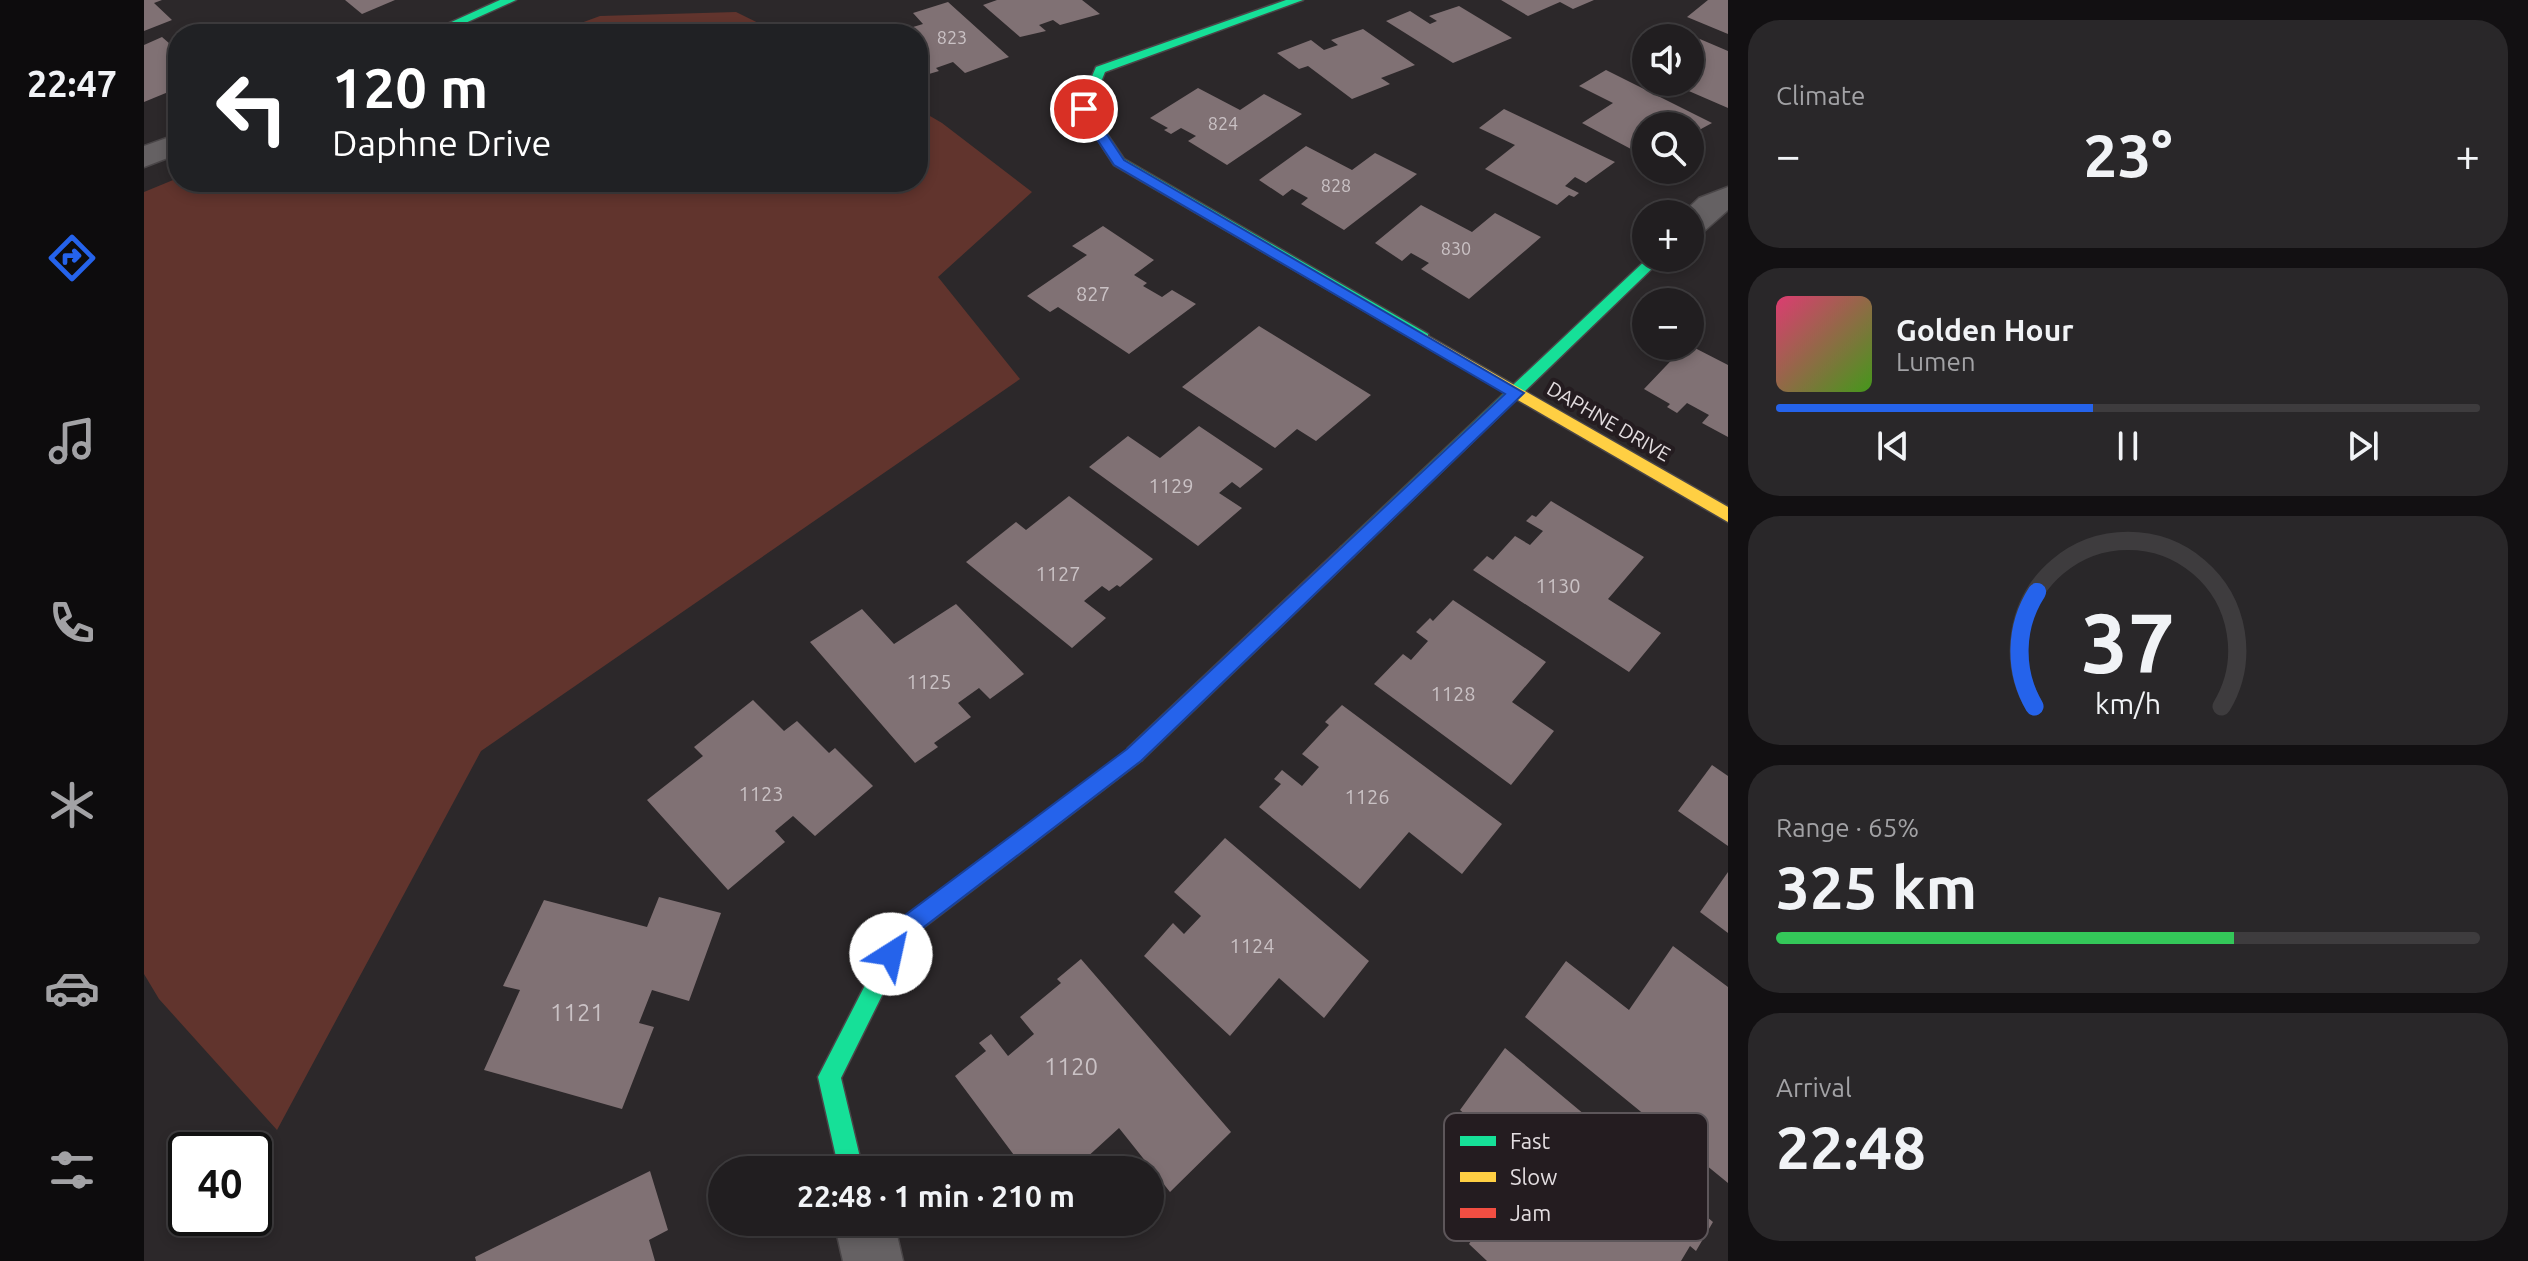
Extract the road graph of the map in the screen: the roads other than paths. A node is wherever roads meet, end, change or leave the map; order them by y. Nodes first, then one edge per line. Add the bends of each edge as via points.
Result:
1 (510, 0) edge
2 (1297, 0) edge
3 (454, 24) edge
4 (168, 147) edge
5 (144, 157) edge
6 (1728, 197) edge
7 (1704, 212) edge
8 (1641, 272) edge
9 (1516, 393) junction
10 (1728, 515) edge
11 (848, 1156) edge
12 (867, 1236) edge
13 (873, 1261) edge

1 - 3 street
2 - 9 street, DAPHNE DRIVE via 1100,70 1084,109 1119,162
4 - 5 street
6 - 7 street
8 - 9 street
9 - 10 street, DAPHNE DRIVE
9 - 11 street via 1134,755 904,930 829,1077
12 - 13 street

